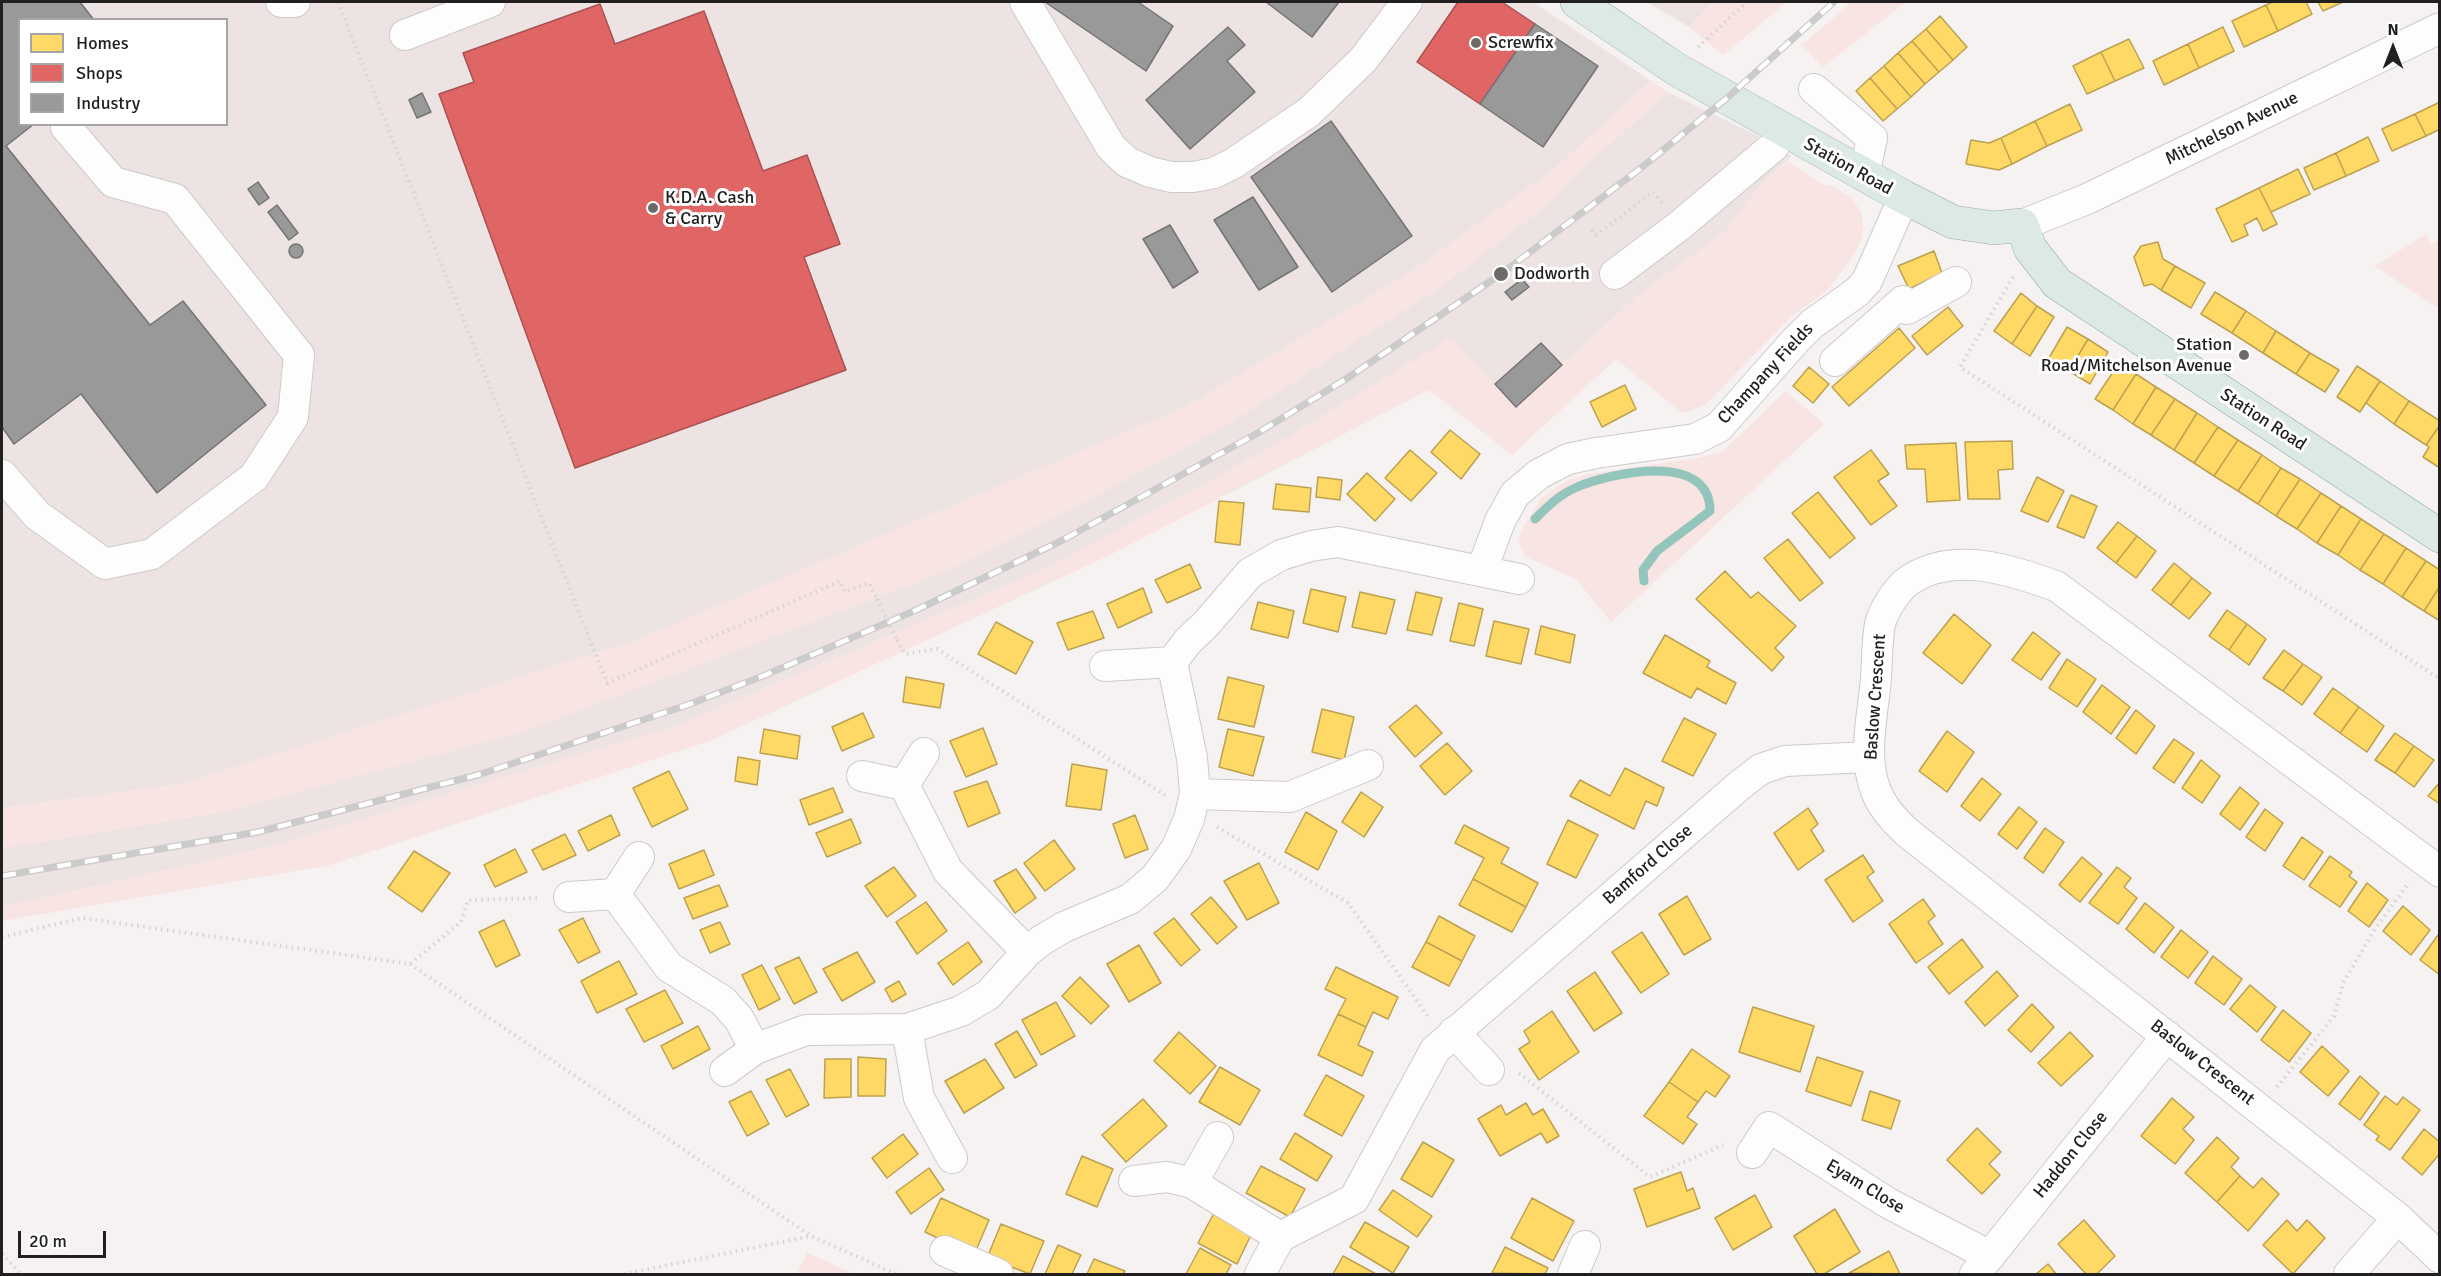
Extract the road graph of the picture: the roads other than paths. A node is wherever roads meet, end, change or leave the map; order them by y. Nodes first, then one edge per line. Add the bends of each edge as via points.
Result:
1 (281, 2) edge
2 (295, 2) edge
3 (490, 2) edge
4 (1024, 2) edge
5 (1407, 2) edge
6 (1577, 2) edge
7 (2439, 28) edge
8 (405, 35) dead end
9 (1814, 88) dead end
10 (66, 127) dead end
11 (1783, 131) junction
12 (1864, 176) junction
13 (1904, 197) junction
14 (2026, 236) junction
15 (1615, 274) dead end
16 (1956, 282) dead end
17 (1857, 292) junction
18 (1881, 319) junction
19 (1834, 361) dead end
20 (2, 475) edge
21 (2439, 536) edge
22 (1482, 570) junction
23 (1519, 579) dead end
24 (1172, 662) junction
25 (1105, 666) dead end
26 (924, 753) dead end
27 (1868, 757) junction
28 (1368, 765) dead end
29 (862, 776) dead end
30 (904, 786) junction
31 (1194, 794) junction
32 (639, 858) dead end
33 (2432, 867) edge
34 (615, 894) junction
35 (569, 897) road end
36 (1027, 951) junction
37 (908, 1029) junction
38 (1454, 1032) junction
39 (2167, 1036) junction
40 (755, 1049) junction
41 (1489, 1070) road end
42 (725, 1071) dead end
43 (1218, 1137) dead end
44 (1752, 1153) road end
45 (952, 1158) dead end
46 (1134, 1181) dead end
47 (1192, 1183) junction
48 (2398, 1218) junction
49 (1280, 1237) junction
50 (1585, 1246) dead end
51 (945, 1251) dead end
52 (2439, 1258) edge
53 (1983, 1265) edge
54 (998, 1275) edge
55 (1260, 1275) edge
56 (1573, 1275) edge
57 (2349, 1275) edge

1 - 2 street
3 - 8 street
4 - 5 street via 1111,147 1127,162 1171,177 1214,173 1309,112 1363,60
6 - 11 main road, Station Road via 1676,69
7 - 14 street, Mitchelson Avenue via 2087,199
9 - 12 street via 1872,138
10 - 20 street via 112,182 175,199 299,355 293,417 254,477 152,554 105,564 37,515
11 - 12 main road, Station Road
11 - 15 street via 1774,146
12 - 13 main road, Station Road
13 - 14 main road, Station Road via 1953,222
13 - 17 street, Champany Fields via 1867,281
14 - 21 main road, Station Road via 2057,283
16 - 18 street via 1907,309 1903,301
17 - 18 street
17 - 22 street, Champany Fields via 1800,335 1719,426 1695,439 1568,459 1539,474 1515,494 1500,520
18 - 19 street
22 - 23 street
22 - 24 street via 1338,542 1311,546 1281,555 1250,573
24 - 25 street
24 - 31 street via 1192,758
26 - 30 street
27 - 33 street, Baslow Crescent via 1881,622 1891,600 1910,580 1938,568 1973,565 2010,570 2056,586
27 - 38 street, Bamford Close via 1785,762 1761,769
27 - 39 street, Baslow Crescent via 1875,790 1888,813 1909,834
28 - 31 street via 1290,797
29 - 30 street
30 - 36 street via 948,871
31 - 36 street via 1189,819 1176,849 1155,878 1130,899 1064,927
32 - 34 street
34 - 35 street
34 - 40 street via 669,967 723,1002 739,1019
36 - 37 street via 988,995 962,1011
37 - 40 street via 806,1030
37 - 45 street via 919,1098
38 - 41 street
38 - 49 street, Bamford Close via 1428,1061 1354,1199
39 - 48 street, Baslow Crescent
39 - 53 street, Haddon Close
40 - 42 street
43 - 47 street
44 - 53 street, Eyam Close via 1769,1127
46 - 47 street via 1167,1177
47 - 49 street
48 - 52 street, Baslow Crescent
48 - 57 street
49 - 55 street
50 - 56 street
51 - 54 street

